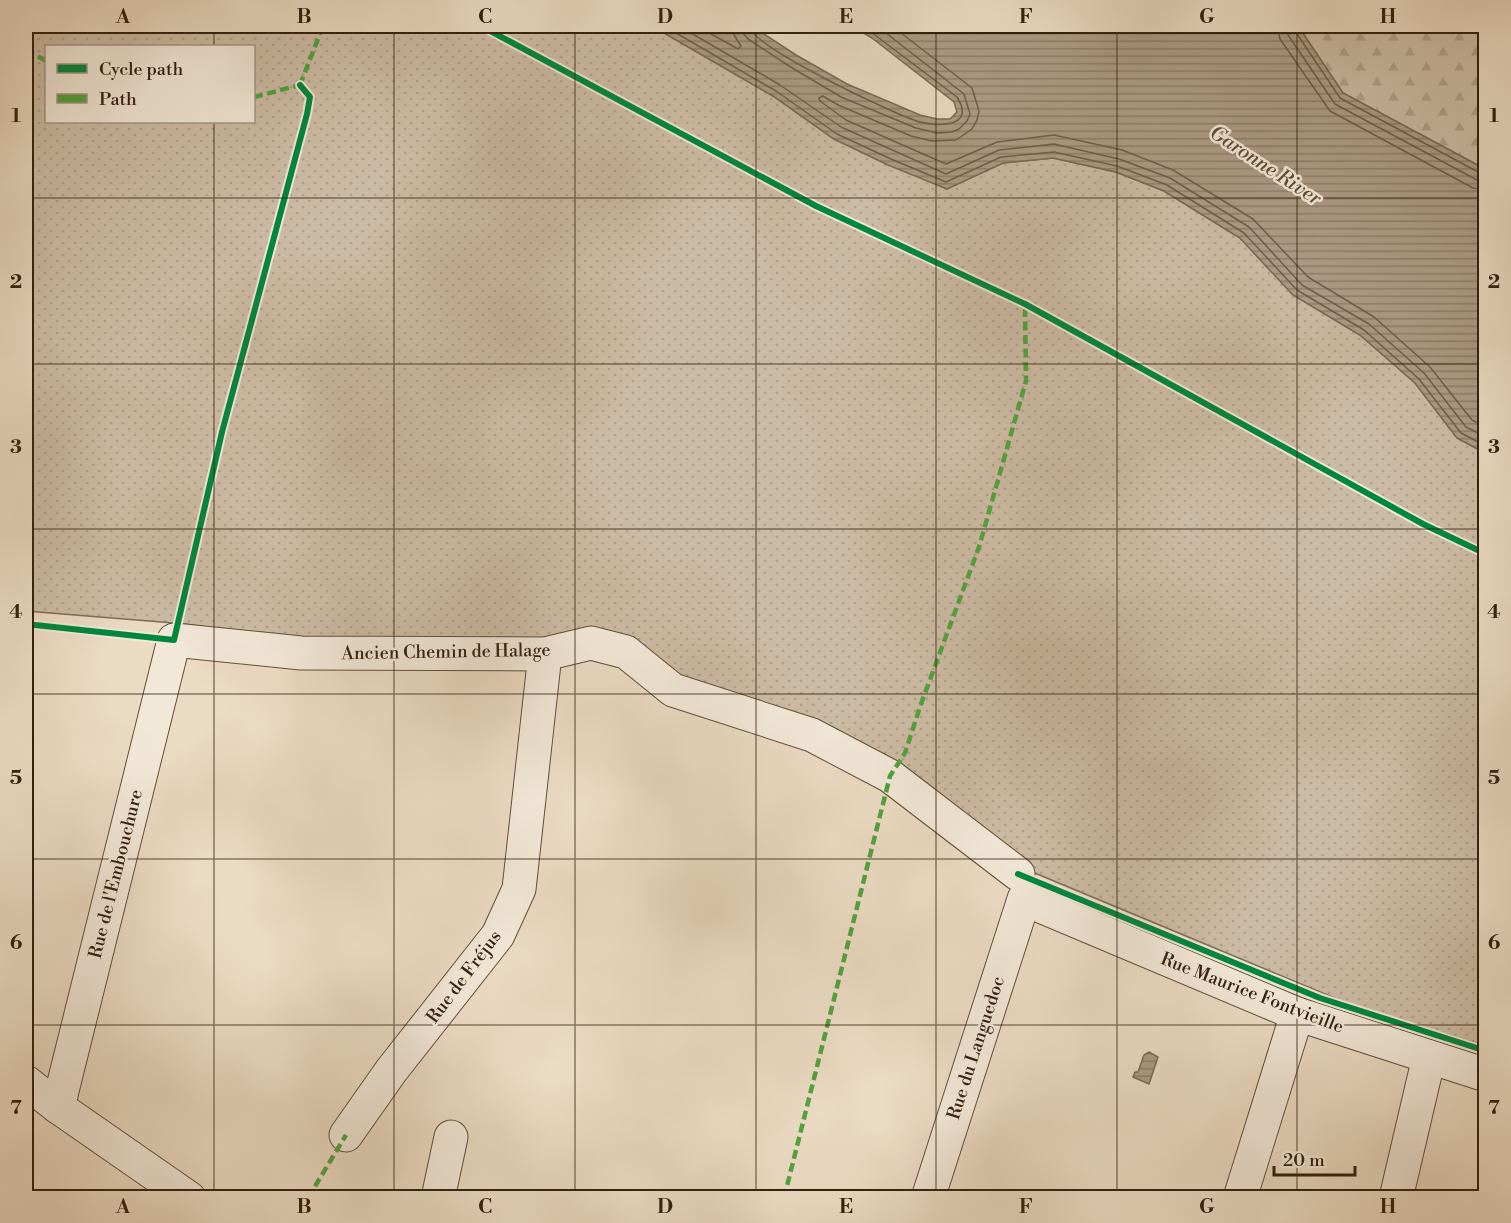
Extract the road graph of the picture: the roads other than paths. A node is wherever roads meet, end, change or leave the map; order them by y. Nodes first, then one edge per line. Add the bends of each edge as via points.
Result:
1 (174, 640) joint
2 (545, 654) junction
3 (1021, 886) junction
4 (1296, 1014) junction
5 (1429, 1057) junction
6 (1485, 1075) edge
7 (26, 1082) edge
8 (58, 1107) junction
9 (346, 1135) dead end
10 (451, 1137) dead end
11 (189, 1197) edge
12 (438, 1197) edge
13 (928, 1197) edge
14 (1240, 1197) edge
15 (1396, 1197) edge

1 - 2 street, Ancien Chemin de Halage via 301,653
1 - 8 street, Rue de l'Embouchure
2 - 3 street, Ancien Chemin de Halage via 591,643 626,652 673,690 812,735 890,776
2 - 9 street, Rue de Fréjus via 519,889 498,935
3 - 4 street, Rue Maurice Fontvieille
3 - 13 street, Rue du Languedoc
4 - 5 street, Rue Maurice Fontvieille
4 - 14 street
5 - 6 street, Rue Maurice Fontvieille
5 - 15 street
7 - 8 street
8 - 11 street
10 - 12 street

